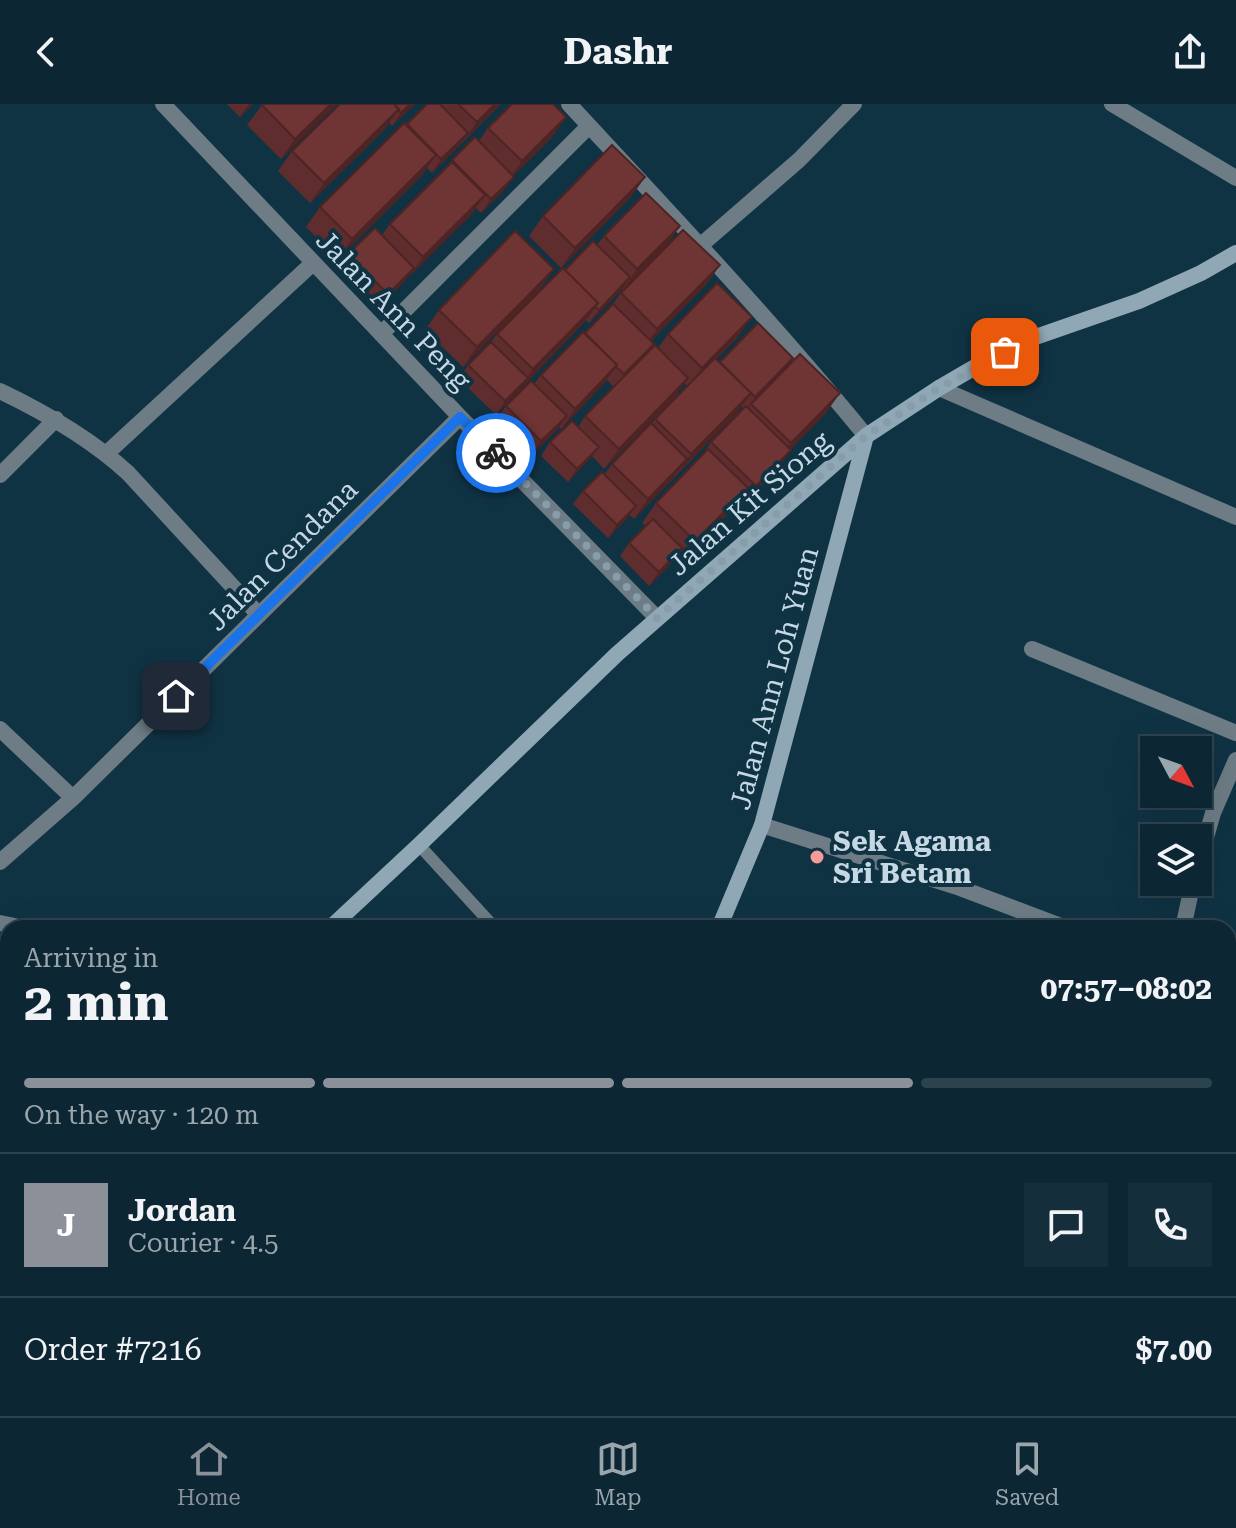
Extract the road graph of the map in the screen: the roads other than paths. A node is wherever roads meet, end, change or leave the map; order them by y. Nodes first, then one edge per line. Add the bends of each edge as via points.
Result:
1 (163, 104) edge
2 (569, 104) edge
3 (854, 104) edge
4 (1112, 104) edge
5 (589, 126) junction
6 (1236, 178) edge
7 (701, 245) junction
8 (1236, 253) edge
9 (313, 263) junction
10 (381, 334) junction
11 (939, 388) junction
12 (0, 391) edge
13 (460, 417) junction
14 (56, 419) junction
15 (866, 436) junction
16 (107, 453) junction
17 (0, 475) edge
18 (1236, 517) edge
19 (259, 615) junction
20 (657, 618) junction
21 (1032, 649) dead end
22 (0, 729) edge
23 (1236, 733) edge
24 (1236, 760) edge
25 (73, 798) junction
26 (1210, 824) edge
27 (762, 825) junction
28 (419, 845) junction
29 (0, 862) edge
30 (1190, 896) edge
31 (339, 920) edge
32 (488, 920) edge
33 (722, 920) edge
34 (1045, 920) edge
35 (1185, 920) edge

1 - 9 street, Jalan Ann Peng
2 - 5 street
3 - 7 street
4 - 6 street
5 - 7 street
5 - 10 street
7 - 15 street
8 - 11 street, Jalan Kit Siong via 1139,301 1027,340
9 - 10 street, Jalan Ann Peng
9 - 16 street
10 - 13 street, Jalan Ann Peng
11 - 15 street, Jalan Kit Siong
11 - 18 street
12 - 14 street
13 - 19 street, Jalan Cendana
13 - 20 street, Jalan Ann Peng
14 - 16 street
14 - 17 street
15 - 20 street, Jalan Kit Siong
15 - 27 street, Jalan Ann Loh Yuan
16 - 19 street
19 - 25 street, Jalan Cendana
20 - 28 street, Jalan Kit Siong
21 - 23 street
22 - 25 street
24 - 26 street
25 - 29 street, Jalan Cendana
27 - 33 street, Jalan Ann Loh Yuan
27 - 34 street
28 - 31 street, Jalan Kit Siong
28 - 32 lane
30 - 35 street

